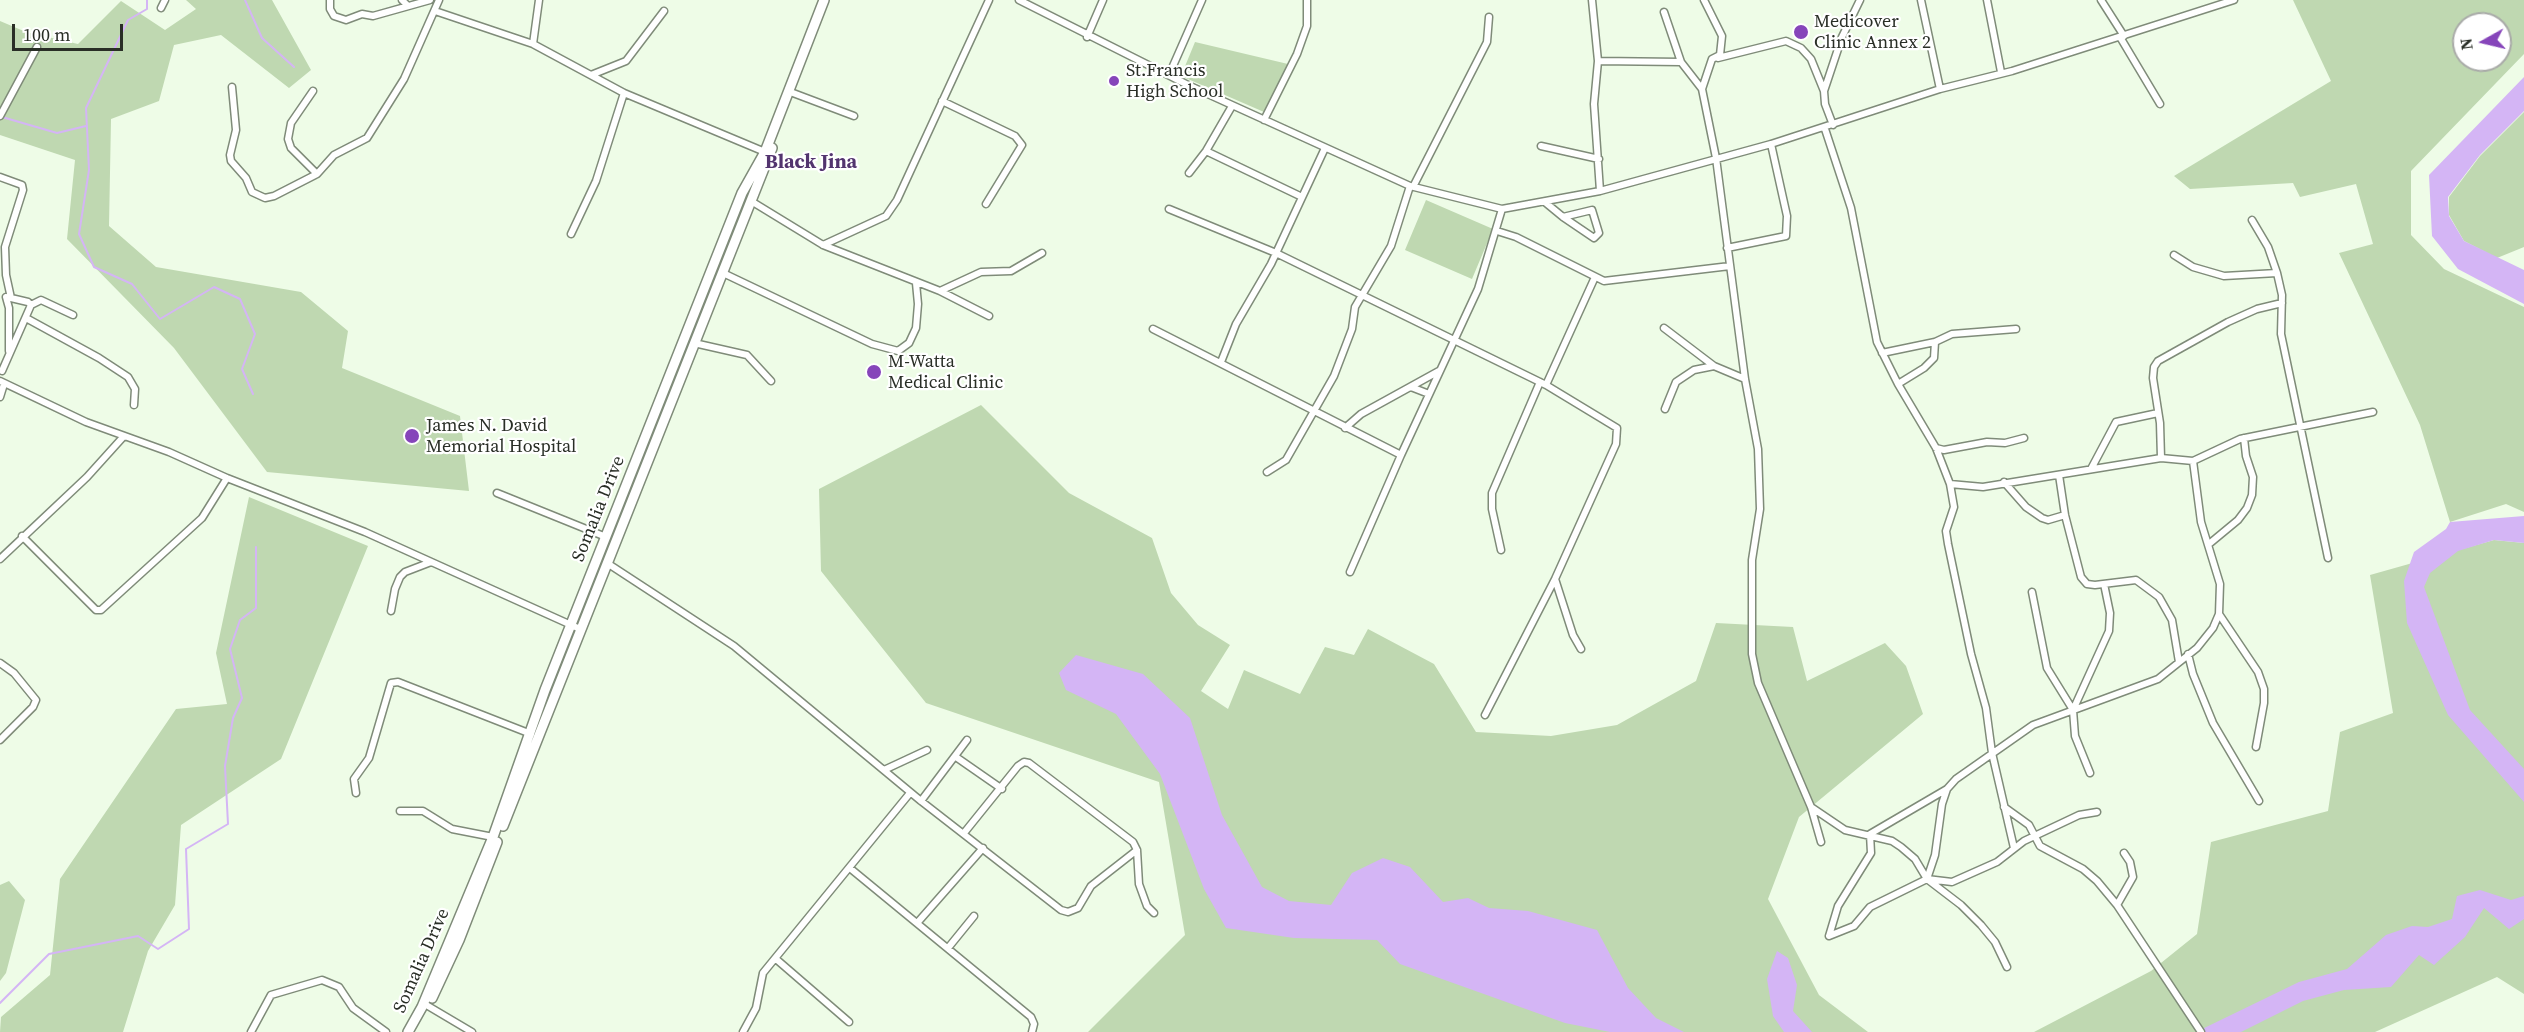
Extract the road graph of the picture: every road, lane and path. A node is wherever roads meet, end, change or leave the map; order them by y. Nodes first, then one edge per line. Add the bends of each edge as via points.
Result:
1 (165, 0) edge
2 (330, 0) edge
3 (402, 0) edge
4 (430, 0) edge
5 (439, 0) edge
6 (539, 0) edge
7 (824, 0) edge
8 (830, 0) edge
9 (989, 0) edge
10 (1019, 0) edge
11 (1103, 0) edge
12 (1202, 0) edge
13 (1307, 0) edge
14 (1592, 0) edge
15 (1704, 0) edge
16 (1860, 0) edge
17 (1921, 0) edge
18 (1987, 0) edge
19 (2101, 0) edge
20 (2234, 0) edge
21 (421, 1) edge
22 (408, 6) junction
23 (161, 8) dead end
24 (435, 11) junction
25 (664, 11) dead end
26 (1664, 12) dead end
27 (1489, 17) dead end
28 (1088, 36) junction
29 (2122, 36) junction
30 (533, 44) junction
31 (37, 47) dead end
32 (1712, 59) junction
33 (1598, 61) junction
34 (1681, 62) junction
35 (2001, 72) junction
36 (591, 75) junction
37 (1169, 75) junction
38 (232, 87) dead end
39 (1702, 89) junction
40 (1940, 89) junction
41 (313, 91) dead end
42 (1824, 91) junction
43 (624, 93) junction
44 (794, 93) junction
45 (942, 101) junction
46 (2160, 104) dead end
47 (1232, 106) junction
48 (0, 116) edge
49 (854, 116) dead end
50 (1264, 120) junction
51 (1833, 125) junction
52 (1826, 129) junction
53 (1771, 144) junction
54 (1541, 146) dead end
55 (1325, 148) junction
56 (1206, 151) junction
57 (765, 152) junction
58 (1716, 158) junction
59 (1599, 159) junction
60 (1189, 173) dead end
61 (317, 174) junction
62 (0, 177) edge
63 (1412, 186) junction
64 (1600, 191) junction
65 (1302, 197) junction
66 (752, 201) junction
67 (1546, 202) junction
68 (986, 204) dead end
69 (1169, 209) dead end
70 (1502, 210) junction
71 (1563, 217) junction
72 (2253, 220) dead end
73 (1497, 231) junction
74 (571, 234) dead end
75 (823, 245) junction
76 (1727, 248) junction
77 (1042, 253) dead end
78 (1276, 253) junction
79 (2174, 255) dead end
80 (1730, 266) junction
81 (723, 273) junction
82 (2277, 273) junction
83 (1595, 277) junction
84 (916, 283) junction
85 (940, 291) junction
86 (1360, 296) junction
87 (6, 297) edge
88 (2282, 303) junction
89 (31, 305) junction
90 (73, 315) dead end
91 (989, 316) dead end
92 (26, 318) junction
93 (1664, 328) dead end
94 (1153, 329) dead end
95 (2016, 329) dead end
96 (1455, 342) junction
97 (1935, 342) junction
98 (694, 343) junction
99 (9, 354) junction
100 (1882, 354) junction
101 (1221, 362) junction
102 (1714, 366) junction
103 (2, 371) dead end
104 (1439, 371) junction
105 (1745, 379) junction
106 (771, 381) dead end
107 (2, 382) edge
108 (1543, 384) junction
109 (1898, 384) junction
110 (1411, 387) junction
111 (1429, 394) junction
112 (0, 397) edge
113 (134, 405) dead end
114 (1665, 408) dead end
115 (1315, 411) junction
116 (2158, 412) junction
117 (2373, 412) dead end
118 (2299, 427) junction
119 (1345, 428) junction
120 (124, 436) junction
121 (2024, 438) dead end
122 (2244, 438) junction
123 (1936, 448) junction
124 (1401, 455) junction
125 (2161, 458) junction
126 (2193, 460) junction
127 (2091, 468) junction
128 (1267, 472) dead end
129 (2059, 475) junction
130 (227, 478) junction
131 (2004, 483) junction
132 (1950, 484) junction
133 (497, 493) dead end
134 (2066, 515) junction
135 (22, 536) junction
136 (606, 537) junction
137 (2209, 544) junction
138 (1501, 550) dead end
139 (2328, 558) dead end
140 (0, 560) edge
141 (431, 562) junction
142 (607, 563) junction
143 (1350, 572) dead end
144 (1556, 579) junction
145 (2104, 584) junction
146 (2032, 592) dead end
147 (390, 611) dead end
148 (2219, 614) junction
149 (576, 627) junction
150 (1581, 649) dead end
151 (2188, 654) junction
152 (2179, 662) junction
153 (0, 663) edge
154 (2073, 710) junction
155 (1485, 715) dead end
156 (532, 734) junction
157 (0, 740) edge
158 (967, 740) dead end
159 (2256, 747) dead end
160 (927, 750) dead end
161 (1992, 753) junction
162 (956, 757) junction
163 (884, 770) junction
164 (2090, 773) dead end
165 (1002, 789) junction
166 (1947, 789) junction
167 (356, 793) dead end
168 (910, 793) junction
169 (921, 801) junction
170 (2259, 801) dead end
171 (2003, 806) junction
172 (1811, 807) junction
173 (400, 811) dead end
174 (2097, 812) dead end
175 (964, 833) junction
176 (1870, 834) junction
177 (494, 837) junction
178 (2035, 838) junction
179 (1821, 842) dead end
180 (983, 848) junction
181 (2014, 848) junction
182 (1137, 850) junction
183 (2124, 853) dead end
184 (850, 869) junction
185 (1927, 879) junction
186 (2117, 905) junction
187 (1154, 913) dead end
188 (975, 916) dead end
189 (918, 922) junction
190 (948, 948) junction
191 (776, 958) junction
192 (2007, 967) dead end
193 (428, 1006) junction
194 (849, 1022) dead end
195 (2199, 1030) edge
196 (251, 1032) edge
197 (386, 1032) edge
198 (408, 1032) edge
199 (414, 1032) edge
200 (472, 1032) edge
201 (743, 1032) edge
202 (1032, 1032) edge

1 - 23 street
2 - 22 street via 330,9 339,20
3 - 22 street
4 - 21 street
5 - 24 street
6 - 30 street
7 - 57 main road, Somalia Drive
8 - 44 main road, Somalia Drive
9 - 45 street
10 - 28 street
11 - 28 street
12 - 37 street
13 - 50 street via 1306,26
14 - 33 street
15 - 32 street via 1722,36 1720,55
16 - 42 street via 1842,37
17 - 40 street
18 - 35 street
19 - 29 street
20 - 29 street
21 - 22 street
24 - 30 street
24 - 61 street via 404,79 367,138 334,155
25 - 36 street via 626,61
26 - 34 street
27 - 63 street via 1487,42
28 - 37 street
29 - 35 street
29 - 46 street
30 - 36 street
31 - 48 street
32 - 39 street
32 - 42 street via 1786,41 1811,58
33 - 34 street
33 - 59 street via 1594,104
34 - 39 street
35 - 40 street
36 - 43 street
37 - 47 street
38 - 61 street via 236,130 231,161 252,192 265,198 274,196
39 - 58 street
40 - 51 street
41 - 61 street via 291,123 288,139 291,148
42 - 51 street
43 - 57 street
43 - 74 street via 596,181
44 - 49 street
44 - 66 main road, Somalia Drive
45 - 68 street via 1015,136 1022,145
45 - 75 street via 886,216
47 - 50 street
47 - 56 street
50 - 55 street
51 - 52 street
52 - 53 street
52 - 100 street via 1851,208
53 - 58 street
53 - 76 street via 1787,216 1786,236
54 - 59 street
55 - 63 street
55 - 65 street
56 - 60 street
56 - 65 street
57 - 136 main road, Somalia Drive via 742,193
58 - 64 street
58 - 76 street
59 - 64 street
62 - 87 street via 22,185 23,190 5,247
63 - 70 street
63 - 86 street via 1391,246
64 - 67 street
65 - 78 street
66 - 75 street
66 - 81 main road, Somalia Drive
67 - 70 street
67 - 71 street
69 - 78 street
70 - 73 street
71 - 71 street via 1594,238 1599,233 1592,210
72 - 82 street
73 - 83 street
73 - 96 street
75 - 84 street
76 - 80 street
77 - 85 street via 1011,271 981,272
78 - 86 street
78 - 101 street via 1236,324
79 - 82 street via 2193,267 2224,276
80 - 83 street via 1615,281
80 - 105 street
81 - 84 street via 872,345 898,351 909,344 916,328
81 - 98 main road, Somalia Drive
82 - 88 street
83 - 108 street
84 - 85 street
85 - 91 street
86 - 96 street
86 - 115 street via 1338,367
87 - 89 street
87 - 99 street
88 - 116 street via 2228,322 2158,361 2153,378
88 - 118 street via 2281,334
89 - 90 street via 41,300
89 - 92 street
92 - 99 street
92 - 113 street via 128,377 135,389
93 - 102 street
94 - 101 street
95 - 97 street via 1952,334
96 - 104 street
96 - 108 street
97 - 100 street
97 - 109 street via 1934,358
98 - 106 street via 747,355
98 - 142 main road, Somalia Drive
99 - 103 street
100 - 109 street
101 - 115 street
102 - 105 street
102 - 114 street via 1684,374 1669,393
104 - 110 street
104 - 111 street
105 - 172 street via 1760,483 1752,560 1754,669
107 - 112 street
107 - 120 street
108 - 138 street via 1492,493
108 - 144 street via 1611,422 1618,433
109 - 123 street
110 - 111 street
110 - 119 street via 1361,414
111 - 124 street
115 - 119 street
115 - 128 street via 1286,460
116 - 125 street
116 - 127 street via 2116,422
117 - 118 street
118 - 122 street
118 - 139 street
119 - 124 street
120 - 130 street
120 - 135 street via 87,477
121 - 123 street
122 - 126 street
122 - 137 street via 2253,477 2252,495 2238,520
123 - 132 street
124 - 143 street
125 - 126 street
125 - 127 street
126 - 137 street via 2201,522
127 - 129 street
129 - 131 street
129 - 134 street
130 - 135 street via 202,518 101,610 96,610
130 - 141 street
131 - 132 street via 1983,487
131 - 134 street via 2042,518
132 - 161 street via 1954,507 1946,531 1948,544 1986,708
133 - 136 street
134 - 145 street via 2081,577 2087,584
135 - 140 street
136 - 149 main road, Somalia Drive
137 - 148 street via 2219,578
141 - 147 street via 405,572 394,589
141 - 149 street
142 - 149 main road, Somalia Drive
142 - 163 street via 734,646
144 - 150 street
144 - 155 street
145 - 152 street via 2136,580 2159,597 2172,620
145 - 154 street via 2109,631
146 - 154 street via 2047,668
148 - 151 street via 2206,639
148 - 159 street via 2258,672 2264,689
149 - 156 main road, Somalia Drive via 545,690
149 - 193 main road, Somalia Drive via 459,939
151 - 152 street
151 - 170 street via 2212,723
152 - 154 street via 2158,680
153 - 157 street via 14,673 36,700
154 - 161 street via 2033,724
154 - 164 street via 2075,736
156 - 167 street via 398,682 391,683 369,758 354,779
156 - 177 main road, Somalia Drive
158 - 162 street
160 - 163 street
161 - 166 street
161 - 171 street
162 - 165 street
162 - 169 street
163 - 168 street
165 - 175 street
165 - 182 street via 1018,766 1029,763 1133,842
166 - 176 street
166 - 185 street
168 - 169 street
168 - 184 street
169 - 175 street
171 - 178 street via 2029,825
171 - 181 street
172 - 176 street via 1845,830
172 - 179 street
173 - 177 street via 423,811 452,829
174 - 178 street via 2079,815
175 - 180 street
176 - 185 street via 1901,847 1915,859
176 - 185 street via 1871,853 1838,906 1828,936 1854,926 1870,907
177 - 198 main road, Somalia Drive
178 - 181 street
178 - 186 street via 2040,846 2083,869
180 - 182 street via 1068,912 1078,908 1091,886
180 - 189 street
181 - 185 street via 1997,862 1952,882
182 - 187 street via 1139,884
183 - 186 street via 2133,877
184 - 189 street
184 - 191 street
185 - 192 street via 1981,925
186 - 195 street
188 - 190 street
189 - 190 street
190 - 202 street via 1031,1017
191 - 194 street
191 - 201 street via 760,979 756,1008
193 - 199 main road, Somalia Drive
193 - 200 street
196 - 197 street via 271,995 327,980 339,987 353,1008

